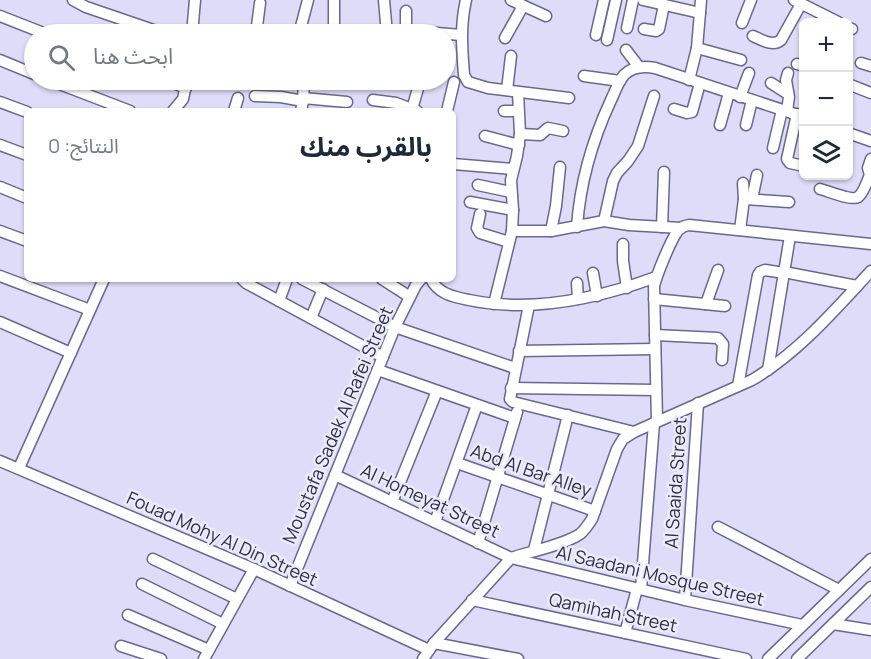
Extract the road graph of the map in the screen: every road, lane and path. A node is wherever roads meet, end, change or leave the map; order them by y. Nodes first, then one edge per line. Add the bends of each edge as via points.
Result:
1 (73, 0) edge
2 (195, 0) edge
3 (306, 0) edge
4 (334, 0) edge
5 (384, 0) edge
6 (466, 0) edge
7 (511, 0) edge
8 (604, 0) edge
9 (615, 0) edge
10 (633, 0) edge
11 (643, 0) edge
12 (700, 0) edge
13 (751, 0) edge
14 (798, 2) edge
15 (88, 3) edge
16 (260, 3) dead end
17 (664, 5) junction
18 (523, 6) junction
19 (406, 11) dead end
20 (700, 13) junction
21 (0, 16) edge
22 (546, 16) dead end
23 (830, 18) edge
24 (742, 23) dead end
25 (140, 24) edge
26 (193, 24) edge
27 (257, 24) edge
28 (301, 24) edge
29 (334, 24) edge
30 (386, 24) edge
31 (405, 24) edge
32 (24, 25) edge
33 (627, 28) dead end
34 (644, 29) dead end
35 (456, 35) edge
36 (461, 35) junction
37 (596, 35) dead end
38 (753, 36) dead end
39 (505, 39) dead end
40 (607, 40) dead end
41 (698, 48) junction
42 (626, 50) dead end
43 (511, 56) dead end
44 (0, 60) edge
45 (741, 60) dead end
46 (639, 67) junction
47 (24, 70) edge
48 (788, 73) dead end
49 (749, 74) dead end
50 (584, 76) dead end
51 (620, 81) junction
52 (695, 82) junction
53 (771, 83) dead end
54 (853, 86) edge
55 (75, 90) edge
56 (185, 90) edge
57 (418, 90) edge
58 (452, 90) edge
59 (513, 91) junction
60 (729, 93) junction
61 (871, 93) edge
62 (788, 94) junction
63 (255, 96) dead end
64 (654, 96) dead end
65 (740, 97) junction
66 (238, 98) dead end
67 (569, 98) dead end
68 (373, 100) dead end
69 (752, 100) junction
70 (0, 102) edge
71 (302, 103) edge
72 (345, 105) edge
73 (122, 108) edge
74 (179, 108) edge
75 (235, 108) edge
76 (408, 108) edge
77 (414, 108) edge
78 (448, 108) edge
79 (674, 109) dead end
80 (24, 111) edge
81 (504, 111) dead end
82 (518, 111) junction
83 (792, 113) edge
84 (720, 125) dead end
85 (746, 125) dead end
86 (563, 131) dead end
87 (853, 134) edge
88 (485, 136) dead end
89 (520, 139) junction
90 (871, 141) edge
91 (0, 145) edge
92 (773, 148) dead end
93 (24, 155) edge
94 (871, 159) edge
95 (456, 164) edge
96 (799, 165) edge
97 (561, 167) dead end
98 (513, 169) junction
99 (664, 172) dead end
100 (757, 176) dead end
101 (870, 177) edge
102 (743, 183) dead end
103 (478, 185) dead end
104 (0, 188) edge
105 (820, 189) dead end
106 (511, 192) junction
107 (24, 197) edge
108 (748, 199) junction
109 (470, 202) dead end
110 (789, 202) dead end
111 (513, 210) junction
112 (480, 214) dead end
113 (604, 221) junction
114 (577, 227) junction
115 (662, 227) junction
116 (681, 228) junction
117 (740, 230) junction
118 (0, 231) edge
119 (550, 231) junction
120 (510, 236) junction
121 (790, 236) junction
122 (24, 240) edge
123 (623, 244) dead end
124 (871, 244) edge
125 (718, 270) dead end
126 (871, 271) edge
127 (784, 272) junction
128 (593, 273) dead end
129 (0, 276) edge
130 (656, 278) junction
131 (103, 282) edge
132 (245, 282) edge
133 (286, 282) edge
134 (308, 282) edge
135 (387, 282) edge
136 (418, 282) edge
137 (432, 282) edge
138 (577, 283) dead end
139 (857, 286) junction
140 (627, 288) junction
141 (323, 290) junction
142 (597, 296) junction
143 (410, 297) junction
144 (578, 299) junction
145 (654, 299) junction
146 (279, 301) junction
147 (494, 304) junction
148 (529, 304) junction
149 (706, 304) junction
150 (725, 306) dead end
151 (90, 310) junction
152 (311, 318) junction
153 (0, 322) edge
154 (395, 327) junction
155 (655, 335) junction
156 (655, 350) junction
157 (519, 351) junction
158 (71, 352) junction
159 (383, 357) junction
160 (722, 360) dead end
161 (515, 368) junction
162 (378, 370) junction
163 (768, 370) junction
164 (738, 386) junction
165 (511, 388) junction
166 (656, 390) junction
167 (437, 391) junction
168 (520, 403) junction
169 (698, 403) junction
170 (477, 405) junction
171 (568, 415) junction
172 (515, 418) junction
173 (655, 422) junction
174 (634, 432) junction
175 (0, 461) edge
176 (457, 463) junction
177 (20, 468) junction
178 (335, 475) junction
179 (498, 477) junction
180 (548, 495) junction
181 (392, 502) junction
182 (595, 511) junction
183 (435, 522) junction
184 (718, 527) dead end
185 (478, 543) junction
186 (534, 550) junction
187 (510, 558) junction
188 (153, 559) dead end
189 (871, 559) edge
190 (254, 569) junction
191 (142, 584) dead end
192 (290, 586) junction
193 (639, 589) junction
194 (839, 590) junction
195 (869, 592) edge
196 (237, 599) junction
197 (472, 600) junction
198 (685, 600) junction
199 (128, 615) dead end
200 (223, 624) junction
201 (833, 624) junction
202 (802, 625) junction
203 (871, 630) edge
204 (625, 633) junction
205 (121, 646) dead end
206 (429, 651) edge
207 (206, 655) edge
208 (160, 659) edge
209 (518, 659) edge
210 (746, 659) edge
211 (768, 659) edge
212 (797, 659) edge

1 - 15 street
2 - 26 street
3 - 28 street
4 - 29 street
5 - 30 street
6 - 36 street
7 - 18 street
8 - 37 street
9 - 40 street
10 - 33 street
11 - 17 street
12 - 20 street
13 - 24 street
14 - 23 street
14 - 38 street via 781,40 772,44
15 - 25 street
16 - 27 street
17 - 20 street
17 - 34 street via 658,30
18 - 22 street
18 - 39 street
19 - 31 street
20 - 41 street
21 - 32 street
35 - 36 street
36 - 59 street via 466,80
41 - 45 street
41 - 52 street
42 - 46 street
43 - 59 street
44 - 47 street
46 - 51 street
46 - 52 street via 655,68
48 - 62 street
49 - 65 street
50 - 51 street
51 - 114 street via 586,166
52 - 60 street
52 - 79 street via 692,112
53 - 62 street
54 - 61 street
55 - 73 street
56 - 74 street
57 - 77 street
58 - 78 street
59 - 67 street
59 - 82 street
60 - 65 street
60 - 84 street
62 - 83 street
63 - 71 street
64 - 113 street via 638,146 613,181
65 - 69 street
66 - 75 street
68 - 76 street
69 - 83 street
69 - 85 street
70 - 80 street
71 - 72 street
81 - 82 street
82 - 89 street
83 - 92 street
83 - 96 street via 788,159
86 - 89 street via 548,128 540,135
87 - 90 street
88 - 89 street
89 - 98 street
91 - 93 street
94 - 101 street
95 - 98 street
97 - 119 street
98 - 106 street
99 - 115 street
100 - 108 street
101 - 105 street via 857,197
102 - 108 street
103 - 106 street
104 - 107 street
106 - 111 street
108 - 110 street
108 - 117 street
109 - 111 street
111 - 120 street
112 - 120 street via 480,233
113 - 114 street
113 - 115 street
114 - 119 street
115 - 116 street
116 - 117 street via 690,225
116 - 130 street
117 - 121 street
118 - 122 street
119 - 120 street
120 - 147 street
121 - 124 street
121 - 127 street
123 - 140 street
125 - 149 street
126 - 139 street
127 - 139 street
127 - 163 street
127 - 164 street via 759,273
128 - 142 street
129 - 151 street
130 - 140 street
130 - 145 street
131 - 151 street
132 - 146 street
133 - 146 street
134 - 141 street
135 - 143 street
136 - 143 street, Moustafa Sadek Al Rafei Street
137 - 147 street via 446,294
138 - 144 street
139 - 163 street
140 - 142 street
141 - 152 street
141 - 154 street
142 - 144 street
143 - 154 street, Moustafa Sadek Al Rafei Street
144 - 148 street
145 - 149 street
145 - 155 street
146 - 152 street
147 - 148 street
148 - 157 street
149 - 150 street
151 - 158 street
152 - 159 street
153 - 158 street
154 - 159 street, Moustafa Sadek Al Rafei Street
154 - 161 street
155 - 156 street
155 - 160 street via 716,337 723,344
156 - 157 street
156 - 166 street
157 - 161 street
158 - 177 street
159 - 162 street, Moustafa Sadek Al Rafei Street
161 - 165 street
162 - 167 street
162 - 178 street, Moustafa Sadek Al Rafei Street
163 - 164 street
164 - 169 street
165 - 166 street
165 - 168 street via 510,399
166 - 173 street
167 - 170 street
167 - 181 street
168 - 171 street
168 - 172 street
169 - 173 street
169 - 198 street, Al Saaida Street
170 - 172 street
170 - 176 street
171 - 174 street
171 - 180 street
172 - 179 street
173 - 174 street
173 - 193 street
174 - 182 street via 620,444
175 - 177 street, Fouad Mohy Al Din Street
176 - 179 street, Abd Al Bar Alley
176 - 183 street
177 - 190 street, Fouad Mohy Al Din Street
178 - 181 street, Al Homeyat Street
178 - 192 street, Moustafa Sadek Al Rafei Street
179 - 180 street, Abd Al Bar Alley
179 - 185 street
180 - 182 street, Abd Al Bar Alley
180 - 186 street
181 - 183 street, Al Homeyat Street
182 - 186 street via 579,535
183 - 185 street, Al Homeyat Street
184 - 194 street
185 - 187 street, Al Homeyat Street
186 - 187 street
187 - 193 street, Al Saadani Mosque Street
187 - 197 street
188 - 196 street
189 - 194 street
190 - 192 street, Fouad Mohy Al Din Street
190 - 196 street
191 - 200 street
192 - 206 street, Fouad Mohy Al Din Street
193 - 198 street, Al Saadani Mosque Street
193 - 204 street
194 - 202 street
195 - 201 street
196 - 200 street
197 - 204 street, Qamihah Street
197 - 206 street
198 - 202 street, Al Saadani Mosque Street
199 - 207 street
200 - 207 street
201 - 203 street
201 - 212 street
202 - 211 street
204 - 210 street, Qamihah Street
205 - 208 street
206 - 209 street, Fouad Mohy Al Din Street

